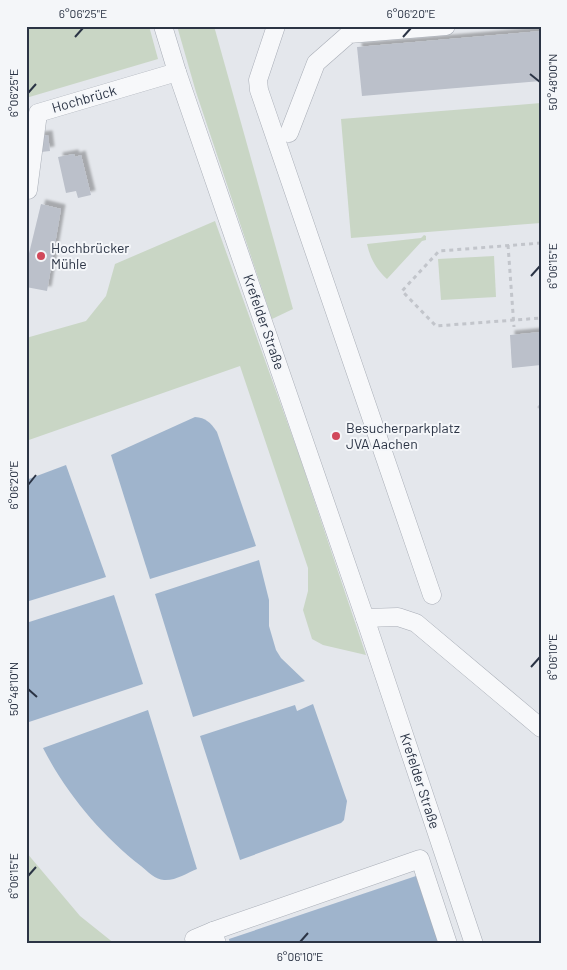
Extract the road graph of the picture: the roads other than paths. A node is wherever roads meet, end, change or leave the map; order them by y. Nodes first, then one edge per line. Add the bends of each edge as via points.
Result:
1 (163, 26) edge
2 (276, 26) edge
3 (446, 26) edge
4 (177, 72) junction
5 (289, 133) dead end
6 (26, 190) edge
7 (432, 595) dead end
8 (365, 618) junction
9 (541, 728) edge
10 (194, 938) dead end
11 (215, 938) edge
12 (448, 944) edge
13 (474, 944) edge

1 - 4 street, Krefelder Straße
2 - 7 street via 258,80 259,90
3 - 5 street via 349,34 316,63
4 - 6 street, Hochbrück via 38,113
4 - 8 street, Krefelder Straße
8 - 9 street via 398,617 416,623
8 - 13 street, Krefelder Straße
10 - 11 street
11 - 12 street via 420,859

